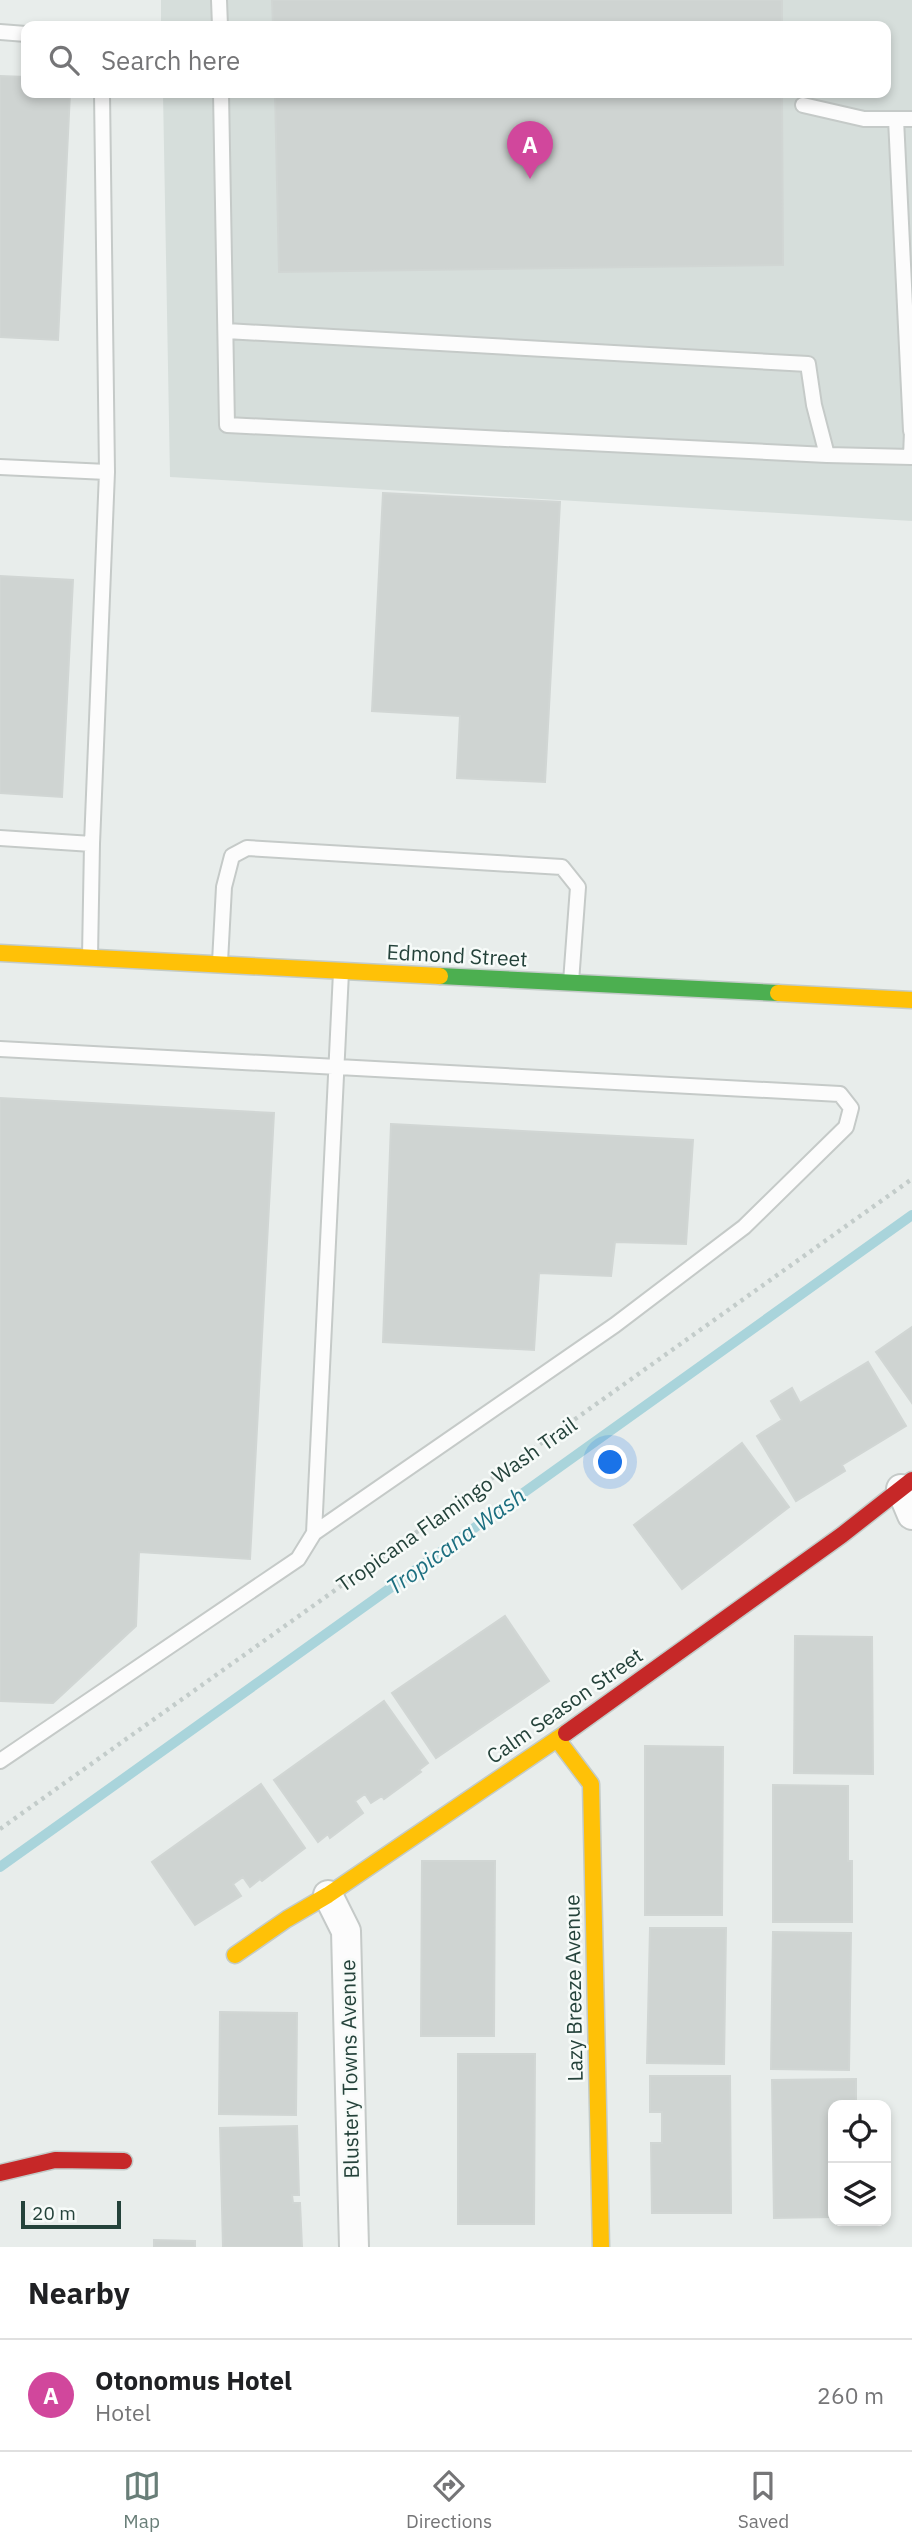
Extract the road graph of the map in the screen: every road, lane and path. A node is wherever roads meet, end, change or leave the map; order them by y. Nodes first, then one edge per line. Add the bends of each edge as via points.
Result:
1 (219, 0) edge
2 (220, 21) edge
3 (0, 32) edge
4 (21, 34) edge
5 (102, 98) edge
6 (221, 98) edge
7 (803, 105) dead end
8 (896, 119) junction
9 (912, 119) edge
10 (226, 331) junction
11 (909, 336) edge
12 (911, 431) edge
13 (827, 455) junction
14 (0, 467) edge
15 (107, 472) junction
16 (0, 838) edge
17 (92, 844) junction
18 (0, 953) edge
19 (90, 958) junction
20 (220, 965) junction
21 (341, 972) junction
22 (571, 983) junction
23 (912, 1000) edge
24 (0, 1049) edge
25 (335, 1068) junction
26 (912, 1179) edge
27 (906, 1484) edge
28 (912, 1515) edge
29 (314, 1533) junction
30 (557, 1739) junction
31 (0, 1761) edge
32 (0, 1829) edge
33 (328, 1895) junction
34 (235, 1955) dead end
35 (124, 2161) dead end
36 (0, 2173) edge
37 (354, 2247) edge
38 (601, 2247) edge

1 - 2 lane
3 - 4 lane
5 - 15 lane
6 - 10 lane
7 - 8 lane via 864,119
8 - 9 lane
8 - 11 lane
10 - 13 lane via 808,364
10 - 13 lane via 227,425
11 - 12 lane
12 - 13 lane via 911,457
14 - 15 lane
15 - 17 lane
16 - 17 lane
17 - 19 lane
18 - 19 street, Edmond Street
19 - 20 street, Edmond Street
20 - 21 street, Edmond Street
20 - 22 lane via 223,887 232,856 247,848 562,867 578,887
21 - 22 street, Edmond Street
21 - 25 lane
22 - 23 street, Edmond Street
24 - 25 lane
25 - 29 lane
25 - 29 lane via 840,1094 851,1108 846,1127 744,1227 615,1325
26 - 32 path, Tropicana Flamingo Wash Trail
27 - 28 street
27 - 30 street, Calm Season Street
29 - 31 lane via 298,1559
30 - 33 street, Calm Season Street
30 - 38 street, Lazy Breeze Avenue via 591,1784
33 - 34 street, Calm Season Street
33 - 37 street, Blustery Towns Avenue via 346,1931
35 - 36 street via 55,2160

